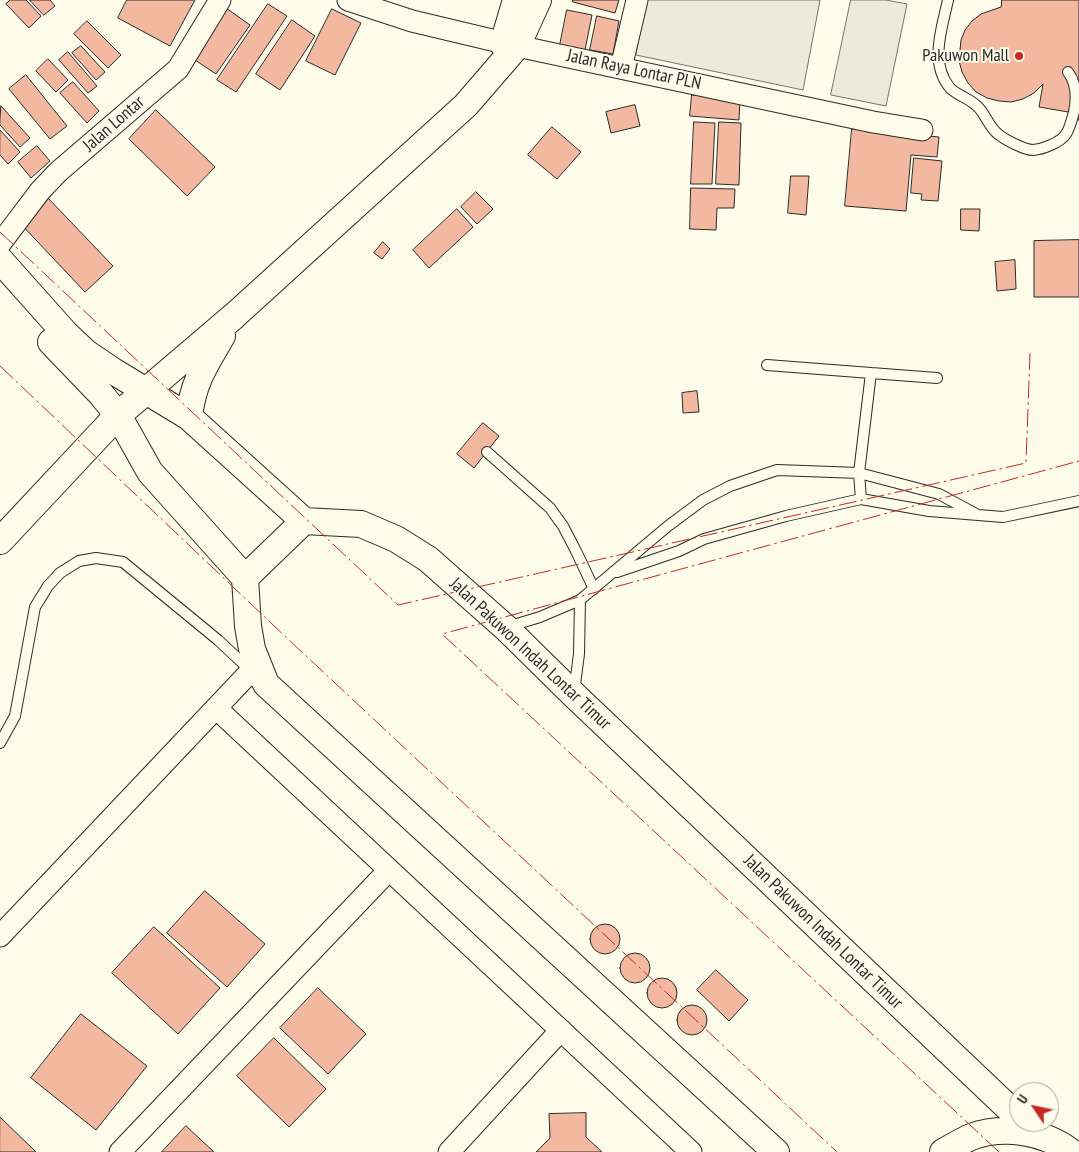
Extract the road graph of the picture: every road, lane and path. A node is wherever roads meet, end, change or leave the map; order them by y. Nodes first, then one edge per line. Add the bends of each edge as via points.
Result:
1 (220, 0) edge
2 (348, 0) edge
3 (516, 0) edge
4 (538, 0) edge
5 (637, 0) edge
6 (948, 0) edge
7 (507, 50) junction
8 (620, 68) junction
9 (1068, 72) dead end
10 (922, 130) dead end
11 (0, 244) edge
12 (0, 260) edge
13 (0, 286) edge
14 (234, 316) junction
15 (767, 365) dead end
16 (871, 373) junction
17 (937, 378) dead end
18 (147, 391) junction
19 (118, 415) junction
20 (189, 417) junction
21 (487, 452) dead end
22 (859, 473) junction
23 (862, 499) junction
24 (1079, 501) edge
25 (976, 514) junction
26 (304, 521) junction
27 (0, 541) edge
28 (612, 574) junction
29 (245, 578) junction
30 (594, 589) junction
31 (580, 600) junction
32 (506, 628) junction
33 (259, 677) junction
34 (574, 694) junction
35 (216, 708) junction
36 (0, 743) edge
37 (389, 870) junction
38 (0, 936) edge
39 (561, 1030) junction
40 (1009, 1109) edge
41 (1009, 1129) edge
42 (1038, 1132) edge
43 (120, 1152) edge
44 (449, 1152) edge
45 (691, 1152) edge
46 (776, 1152) edge
47 (943, 1152) edge
48 (1071, 1152) edge

1 - 11 street, Jalan Lontar via 178,69 58,172
2 - 7 street, Jalan Raya Lontar PLN
3 - 7 street
4 - 7 street
5 - 8 street
6 - 9 lane via 938,49 941,71 950,87 978,106 998,134 1009,141 1032,150 1050,145 1067,133 1076,96 1074,80
7 - 8 street, Jalan Raya Lontar PLN
7 - 14 street via 466,105
8 - 10 street, Jalan Raya Lontar PLN
12 - 18 street via 85,352
13 - 19 street
14 - 18 street
14 - 20 street via 200,373
15 - 16 lane
16 - 17 lane
16 - 22 lane
18 - 19 street
18 - 20 street
19 - 27 street
19 - 29 street via 150,472
20 - 26 street
21 - 30 lane via 550,508 563,526
22 - 23 lane
22 - 25 lane via 939,494
22 - 28 lane via 778,470 730,486 696,505
23 - 25 lane via 929,511
23 - 28 lane via 704,539
24 - 25 lane via 1003,517
26 - 29 street
26 - 32 street, Jalan Pakuwon Indah Lontar Timur via 361,524 396,539 428,559
28 - 30 lane
29 - 33 street via 252,650
30 - 31 lane
31 - 32 lane
31 - 34 lane
32 - 34 street, Jalan Pakuwon Indah Lontar Timur
33 - 35 street
33 - 36 lane via 123,562 96,558 79,561 54,579 35,607 14,716
33 - 46 street
34 - 40 street, Jalan Pakuwon Indah Lontar Timur
35 - 37 street
35 - 38 street
37 - 39 street
37 - 43 street
39 - 44 street
39 - 45 street
41 - 47 street via 972,1137
42 - 48 street

